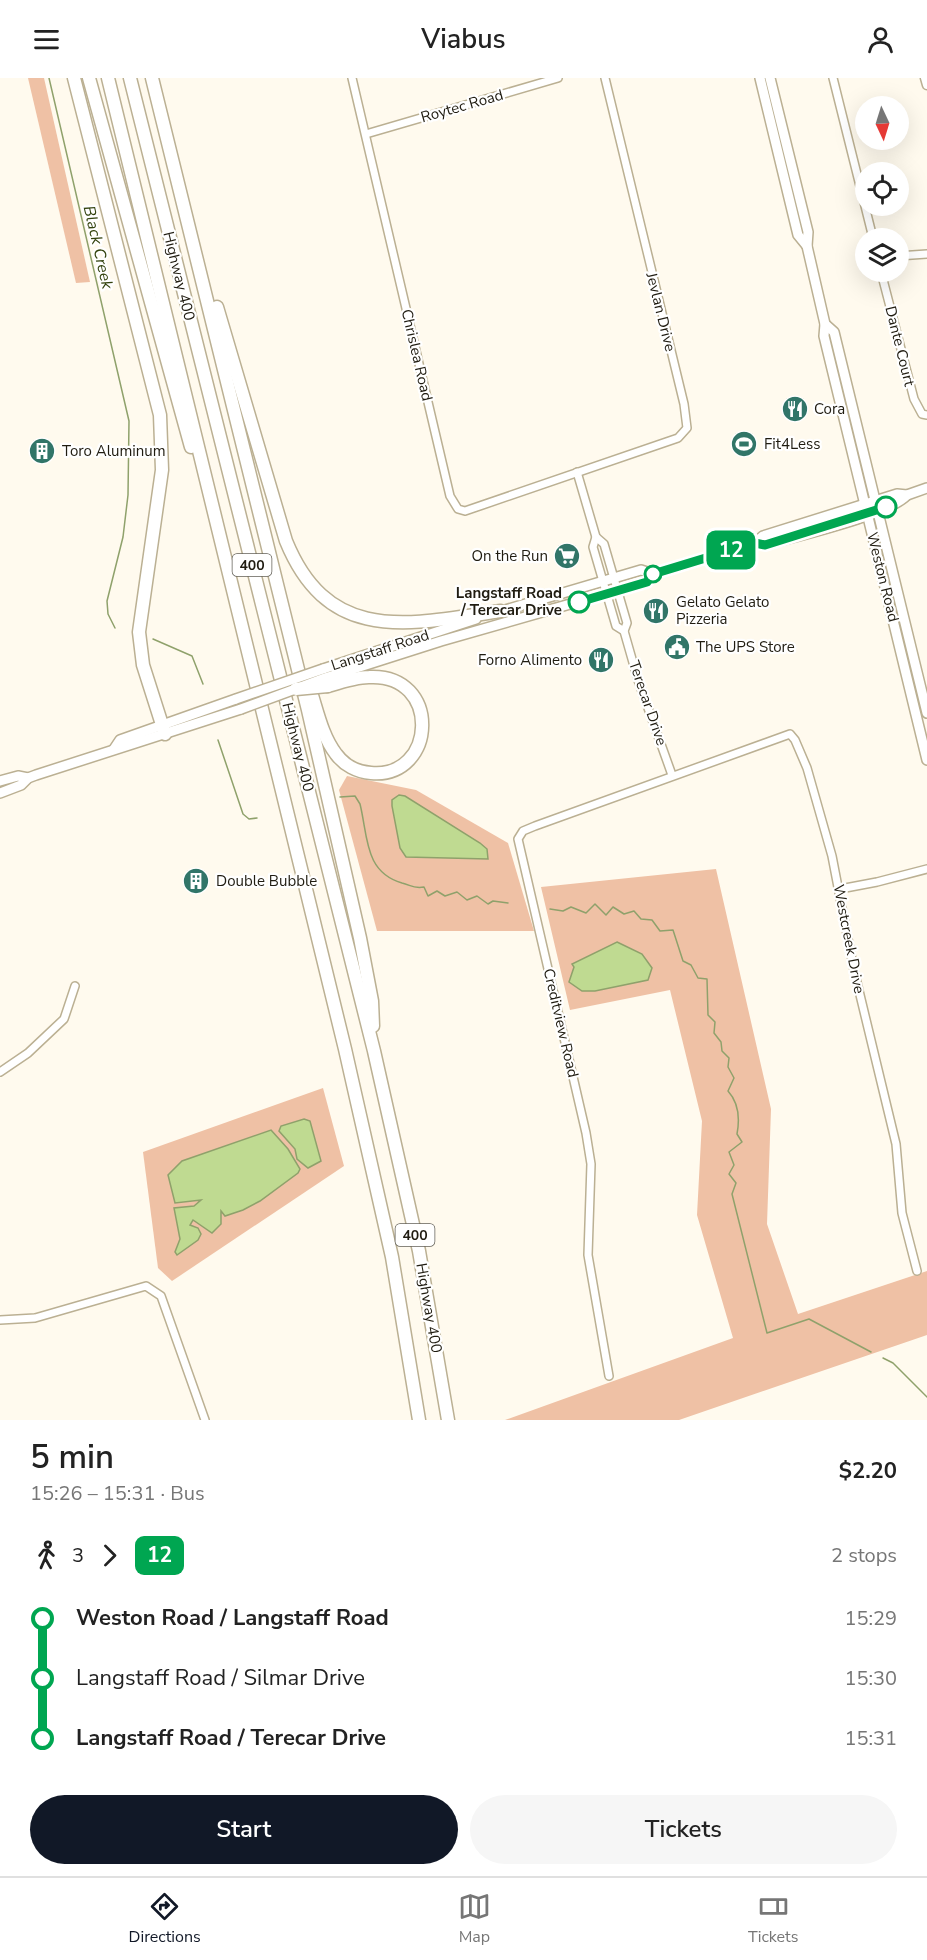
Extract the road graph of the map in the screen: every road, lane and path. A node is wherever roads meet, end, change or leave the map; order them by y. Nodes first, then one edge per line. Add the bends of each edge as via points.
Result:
1 (74, 78) edge
2 (89, 78) edge
3 (108, 78) edge
4 (130, 78) edge
5 (152, 78) edge
6 (352, 78) edge
7 (558, 78) edge
8 (605, 78) edge
9 (760, 78) edge
10 (770, 78) edge
11 (833, 78) edge
12 (925, 78) edge
13 (927, 85) edge
14 (366, 134) junction
15 (870, 228) edge
16 (807, 246) junction
17 (927, 254) edge
18 (909, 255) edge
19 (200, 265) junction
20 (884, 282) edge
21 (825, 324) junction
22 (927, 415) edge
23 (577, 472) junction
24 (927, 488) edge
25 (210, 500) junction
26 (864, 504) junction
27 (877, 505) junction
28 (867, 514) junction
29 (596, 537) junction
30 (755, 543) junction
31 (653, 574) junction
32 (614, 578) junction
33 (603, 581) junction
34 (618, 591) junction
35 (608, 594) junction
36 (501, 611) junction
37 (624, 631) junction
38 (298, 668) junction
39 (325, 678) junction
40 (296, 689) joint
41 (927, 712) edge
42 (163, 730) junction
43 (927, 760) edge
44 (672, 775) junction
45 (28, 778) junction
46 (0, 781) edge
47 (0, 793) edge
48 (927, 869) edge
49 (840, 889) junction
50 (75, 986) dead end
51 (374, 1051) junction
52 (0, 1072) edge
53 (917, 1270) dead end
54 (0, 1320) edge
55 (609, 1376) dead end
56 (418, 1416) edge
57 (205, 1420) edge
58 (448, 1420) edge

1 - 42 highway via 160,415 162,470 139,632 143,665
2 - 25 highway via 201,485
3 - 25 highway, Highway 400 / 400
4 - 51 highway, Highway 400 / 400
5 - 19 highway
6 - 14 street, Chrislea Road
7 - 14 street, Roytec Road
8 - 23 street, Jevlan Drive via 687,429 678,438
9 - 16 main road, Weston Road via 798,234
10 - 16 main road, Weston Road via 808,232
11 - 15 street
12 - 13 street
14 - 23 street, Chrislea Road via 454,505 458,509 473,509
16 - 21 main road, Weston Road
17 - 18 street
19 - 36 highway via 217,308 286,541 314,589 348,612 391,624
19 - 38 highway
20 - 22 street, Dante Court via 914,399 922,414
21 - 26 main road, Weston Road via 824,336
21 - 27 main road, Weston Road via 834,332
23 - 29 street
24 - 27 main road, Langstaff Road via 907,495 900,503
25 - 56 highway, Highway 400 / 400 via 345,1049 392,1257
26 - 27 main road, Langstaff Road
26 - 28 main road, Weston Road
26 - 30 main road, Langstaff Road via 763,536
27 - 28 main road, Langstaff Road
27 - 41 main road, Weston Road
28 - 30 main road, Langstaff Road via 765,545
28 - 43 main road, Weston Road
29 - 32 street, Terecar Drive via 604,544
29 - 33 street, Terecar Drive via 593,547
30 - 31 main road, Langstaff Road
31 - 32 main road, Langstaff Road via 641,570
31 - 34 main road, Langstaff Road via 647,582
32 - 33 main road, Langstaff Road
32 - 34 street, Terecar Drive
33 - 35 street, Terecar Drive
33 - 36 main road, Langstaff Road
34 - 35 main road, Langstaff Road
34 - 37 street, Terecar Drive via 627,623
35 - 37 street, Terecar Drive via 616,626
35 - 39 main road, Langstaff Road
36 - 39 main road, Langstaff Road
37 - 44 street, Terecar Drive
38 - 39 highway via 307,679 328,740 341,760 361,772 374,774 399,767 410,758 419,746 422,717 419,705 406,688 384,677
38 - 51 highway via 360,938 372,1001
39 - 40 highway, bridge
39 - 42 main road, Langstaff Road, bridge via 236,699
40 - 42 main road, Langstaff Road, bridge
42 - 45 main road, Langstaff Road via 120,740 114,748
44 - 49 street, Westcreek Drive via 790,734 807,768
44 - 55 street, Creditview Road via 535,826 523,831 518,839 586,1130 591,1164 588,1255
45 - 46 main road, Langstaff Road via 18,776
45 - 47 main road, Langstaff Road
48 - 49 street
49 - 53 street, Westcreek Drive via 854,970 896,1144 902,1213
50 - 52 street via 64,1019 28,1053
51 - 58 highway, Highway 400 / 400 via 419,1251
54 - 57 street via 35,1318 146,1286 160,1296

